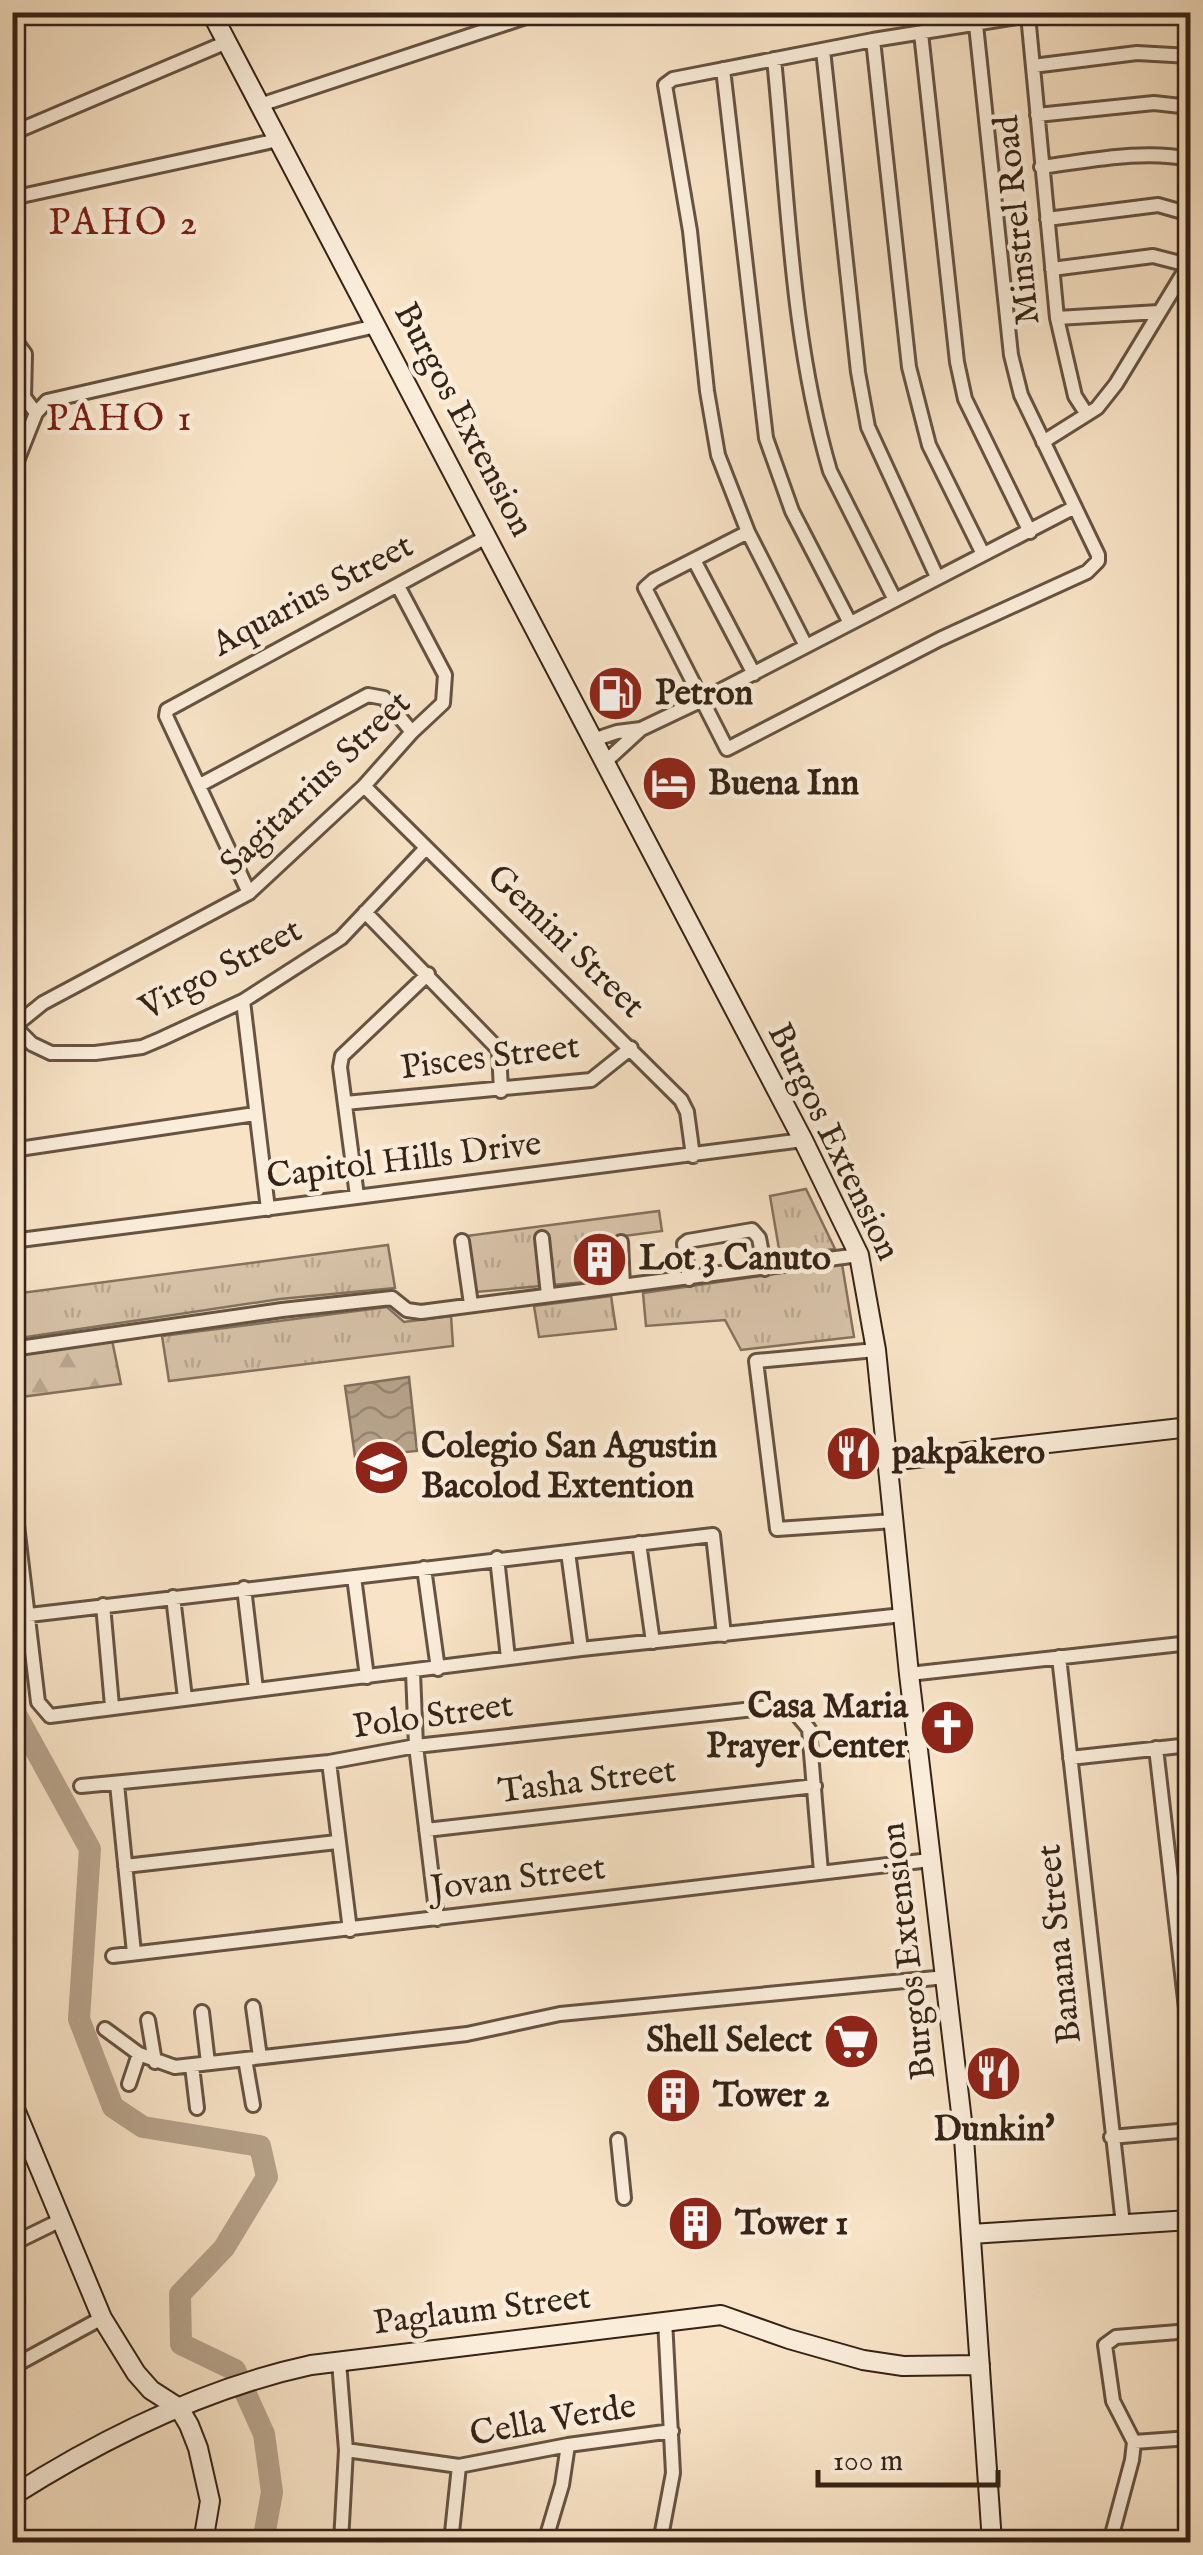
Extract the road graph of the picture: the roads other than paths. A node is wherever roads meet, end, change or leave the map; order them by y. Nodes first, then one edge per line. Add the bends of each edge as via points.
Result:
1 (212, 12) edge
2 (541, 12) edge
3 (1048, 12) edge
4 (1028, 16) junction
5 (976, 24) junction
6 (921, 33) junction
7 (873, 40) junction
8 (227, 42) junction
9 (823, 50) junction
10 (1190, 56) edge
11 (774, 59) junction
12 (1033, 66) junction
13 (723, 69) junction
14 (260, 106) junction
15 (1190, 107) edge
16 (1037, 115) junction
17 (22, 129) dead end
18 (278, 140) junction
19 (1190, 159) edge
20 (1041, 168) junction
21 (12, 198) edge
22 (1190, 214) edge
23 (1047, 219) junction
24 (1189, 264) edge
25 (1052, 269) junction
26 (1160, 312) junction
27 (1057, 318) junction
28 (376, 326) junction
29 (12, 336) edge
30 (36, 412) junction
31 (1086, 413) junction
32 (1043, 442) junction
33 (14, 466) edge
34 (1076, 507) junction
35 (748, 532) junction
36 (1030, 532) junction
37 (488, 536) junction
38 (983, 554) junction
39 (694, 560) junction
40 (937, 577) junction
41 (398, 586) junction
42 (894, 600) junction
43 (850, 622) junction
44 (806, 646) junction
45 (754, 674) junction
46 (700, 701) junction
47 (642, 729) junction
48 (412, 732) junction
49 (592, 740) junction
50 (604, 763) junction
51 (200, 784) junction
52 (364, 786) junction
53 (426, 848) junction
54 (249, 893) junction
55 (365, 912) junction
56 (428, 974) junction
57 (243, 1001) junction
58 (13, 1027) edge
59 (631, 1048) junction
60 (501, 1090) junction
61 (345, 1103) junction
62 (255, 1114) junction
63 (802, 1140) junction
64 (12, 1150) edge
65 (694, 1156) junction
66 (357, 1196) junction
67 (268, 1209) junction
68 (542, 1238) dead end
69 (462, 1240) dead end
70 (12, 1241) edge
71 (621, 1242) dead end
72 (859, 1256) junction
73 (765, 1268) junction
74 (689, 1279) junction
75 (623, 1286) junction
76 (548, 1294) junction
77 (471, 1304) junction
78 (12, 1349) edge
79 (876, 1350) junction
80 (1190, 1428) edge
81 (889, 1461) junction
82 (12, 1483) edge
83 (14, 1510) edge
84 (894, 1521) junction
85 (639, 1543) junction
86 (568, 1552) junction
87 (498, 1558) junction
88 (424, 1568) junction
89 (354, 1577) junction
90 (244, 1588) junction
91 (173, 1597) junction
92 (103, 1606) junction
93 (28, 1615) junction
94 (903, 1615) junction
95 (12, 1617) edge
96 (724, 1635) junction
97 (653, 1642) junction
98 (1190, 1643) edge
99 (581, 1649) junction
100 (1058, 1657) junction
101 (508, 1658) junction
102 (438, 1669) junction
103 (413, 1672) junction
104 (909, 1674) junction
105 (367, 1676) junction
106 (256, 1689) junction
107 (185, 1698) junction
108 (112, 1706) junction
109 (1190, 1745) edge
110 (416, 1746) junction
111 (1156, 1748) junction
112 (1070, 1758) junction
113 (328, 1762) junction
114 (117, 1784) junction
115 (81, 1786) dead end
116 (815, 1786) junction
117 (426, 1830) junction
118 (337, 1842) junction
119 (930, 1860) junction
120 (125, 1866) junction
121 (821, 1872) junction
122 (437, 1919) junction
123 (350, 1930) junction
124 (134, 1953) junction
125 (113, 1956) dead end
126 (946, 1977) junction
127 (253, 2008) dead end
128 (202, 2012) dead end
129 (148, 2020) dead end
130 (105, 2029) dead end
131 (1190, 2043) edge
132 (139, 2054) junction
133 (252, 2058) junction
134 (154, 2062) junction
135 (208, 2064) junction
136 (192, 2066) junction
137 (129, 2084) dead end
138 (12, 2102) edge
139 (253, 2105) dead end
140 (197, 2108) dead end
141 (1190, 2130) edge
142 (1112, 2137) junction
143 (618, 2140) dead end
144 (624, 2198) dead end
145 (1190, 2220) edge
146 (59, 2221) junction
147 (1124, 2224) junction
148 (971, 2234) junction
149 (12, 2244) edge
150 (102, 2318) junction
151 (665, 2320) junction
152 (1190, 2331) edge
153 (338, 2362) junction
154 (980, 2365) junction
155 (12, 2367) edge
156 (179, 2408) junction
157 (672, 2431) junction
158 (1190, 2438) edge
159 (1134, 2442) junction
160 (568, 2445) junction
161 (346, 2450) junction
162 (459, 2466) junction
163 (12, 2496) edge
164 (203, 2542) edge
165 (341, 2542) edge
166 (451, 2542) edge
167 (544, 2542) edge
168 (660, 2542) edge
169 (992, 2542) edge
170 (1110, 2542) edge

1 - 8 main road, Burgos Extension
2 - 14 street
3 - 4 street
4 - 5 street
4 - 12 street, Minstrel Road
5 - 6 street
5 - 32 street via 1012,355
6 - 7 street
6 - 36 street via 965,399
7 - 9 street
7 - 38 street via 908,367 929,445
8 - 14 main road, Burgos Extension
8 - 17 street
9 - 11 street
9 - 40 street via 868,427
10 - 12 street via 1137,53
11 - 13 street
11 - 42 street via 803,347 824,451
12 - 16 street, Minstrel Road
13 - 35 street via 673,79 664,90 690,231 712,429
13 - 43 street via 766,438 792,511
14 - 18 main road, Burgos Extension
15 - 16 street via 1154,103
16 - 20 street, Minstrel Road
18 - 21 street
18 - 28 main road, Burgos Extension
19 - 20 street via 1139,156
20 - 23 street, Minstrel Road
22 - 23 street via 1158,205
23 - 25 street, Minstrel Road
24 - 25 street via 1153,256
24 - 26 street
25 - 27 street, Minstrel Road
26 - 27 street
26 - 31 street via 1116,384
27 - 31 street, Minstrel Road via 1075,396
28 - 30 street via 57,397
28 - 37 main road, Burgos Extension
29 - 30 street via 25,354 24,397
30 - 33 street
31 - 32 street
32 - 34 street
34 - 36 street
34 - 46 street via 1098,555 1087,572 727,749
35 - 39 street
35 - 44 street
36 - 38 street
37 - 41 street, Aquarius Street
37 - 49 main road, Burgos Extension
38 - 40 street
39 - 45 street
39 - 46 street via 645,588
40 - 42 street
41 - 48 street, Sagitarrius Street via 446,686 444,703
41 - 51 street, Aquarius Street via 167,710
42 - 43 street
43 - 44 street
44 - 45 street
45 - 46 street
46 - 47 street
47 - 49 street
47 - 50 street
48 - 51 street via 384,698 368,696
48 - 52 street, Sagitarrius Street
49 - 50 main road, Burgos Extension
50 - 63 main road, Burgos Extension
51 - 54 street
52 - 53 street, Gemini Street
52 - 54 street, Sagitarrius Street
53 - 55 street, Virgo Street
53 - 59 street, Gemini Street
54 - 58 street, Sagitarrius Street via 44,1003
55 - 56 street
55 - 57 street, Virgo Street via 330,946
56 - 60 street via 498,1050
56 - 61 street via 342,1056
57 - 58 street, Virgo Street via 142,1047 95,1053 51,1053
57 - 62 street
59 - 60 street, Pisces Street via 591,1080
59 - 65 street, Gemini Street via 681,1100
60 - 61 street, Pisces Street
61 - 66 street
62 - 64 street
62 - 67 street
63 - 65 street, Capitol Hills Drive
63 - 72 main road, Burgos Extension
65 - 66 street, Capitol Hills Drive
66 - 67 street, Capitol Hills Drive
67 - 70 street, Capitol Hills Drive
68 - 76 street
69 - 77 street
71 - 75 street
72 - 73 street
72 - 79 main road, Burgos Extension
73 - 74 street
73 - 74 street via 752,1230 684,1244
74 - 75 street
75 - 76 street
76 - 77 street
77 - 78 street via 411,1312 385,1298
79 - 81 main road, Burgos Extension
79 - 84 street via 756,1361 777,1530
80 - 81 main road
81 - 84 main road, Burgos Extension
82 - 83 street
83 - 93 street
84 - 94 main road, Burgos Extension
85 - 86 street
85 - 96 street via 713,1535
85 - 97 street
86 - 87 street
86 - 99 street
87 - 88 street
87 - 101 street
88 - 89 street
88 - 102 street
89 - 90 street
89 - 105 street
90 - 91 street
90 - 106 street
91 - 92 street
91 - 107 street
92 - 93 street
92 - 108 street
93 - 95 street
93 - 108 street via 42,1710 50,1716
94 - 96 street
94 - 104 main road, Burgos Extension
96 - 97 street
97 - 99 street
98 - 100 street
99 - 101 street
100 - 104 street
100 - 112 street, Banana Street
101 - 102 street
102 - 103 street
103 - 105 street
103 - 110 street
104 - 119 main road, Burgos Extension
105 - 106 street
106 - 107 street
107 - 108 street
109 - 111 street
110 - 113 street, Polo Street
110 - 116 street, Polo Street via 782,1706 809,1729
110 - 117 street
111 - 112 street
111 - 131 street
112 - 142 street, Banana Street
113 - 114 street, Polo Street
113 - 118 street
114 - 115 street, Polo Street
114 - 120 street
116 - 117 street, Tasha Street
116 - 121 street
117 - 122 street
118 - 120 street
118 - 123 street
119 - 121 street, Jovan Street
119 - 126 main road, Burgos Extension
120 - 124 street
121 - 122 street, Jovan Street
122 - 123 street, Jovan Street
123 - 124 street, Jovan Street
124 - 125 street, Jovan Street
126 - 133 street via 560,2014 466,2034
126 - 148 main road, Burgos Extension
127 - 133 street
128 - 135 street
129 - 134 street
130 - 132 street
132 - 134 street
132 - 137 street
133 - 135 street
133 - 139 street
134 - 136 street
135 - 136 street
136 - 140 street
138 - 146 main road
141 - 142 street
142 - 147 street, Banana Street
143 - 144 street
145 - 147 main road
146 - 149 street
146 - 150 main road
147 - 148 main road
148 - 154 main road, Burgos Extension
150 - 155 street
150 - 156 main road via 150,2390
151 - 153 main road, Paglaum Street
151 - 154 main road, Paglaum Street via 721,2315 864,2360
151 - 157 street
152 - 159 street via 1116,2337 1105,2345 1113,2401
153 - 156 main road, Paglaum Street via 269,2374
153 - 161 street
154 - 169 main road, Burgos Extension
156 - 163 main road, Paglaum Street
156 - 164 main road via 208,2487
157 - 160 street, Cella Verde
157 - 168 street via 670,2497
158 - 159 street
159 - 170 street
160 - 162 street, Cella Verde
160 - 167 street
161 - 162 street
161 - 165 street
162 - 166 street, Cella Verde

